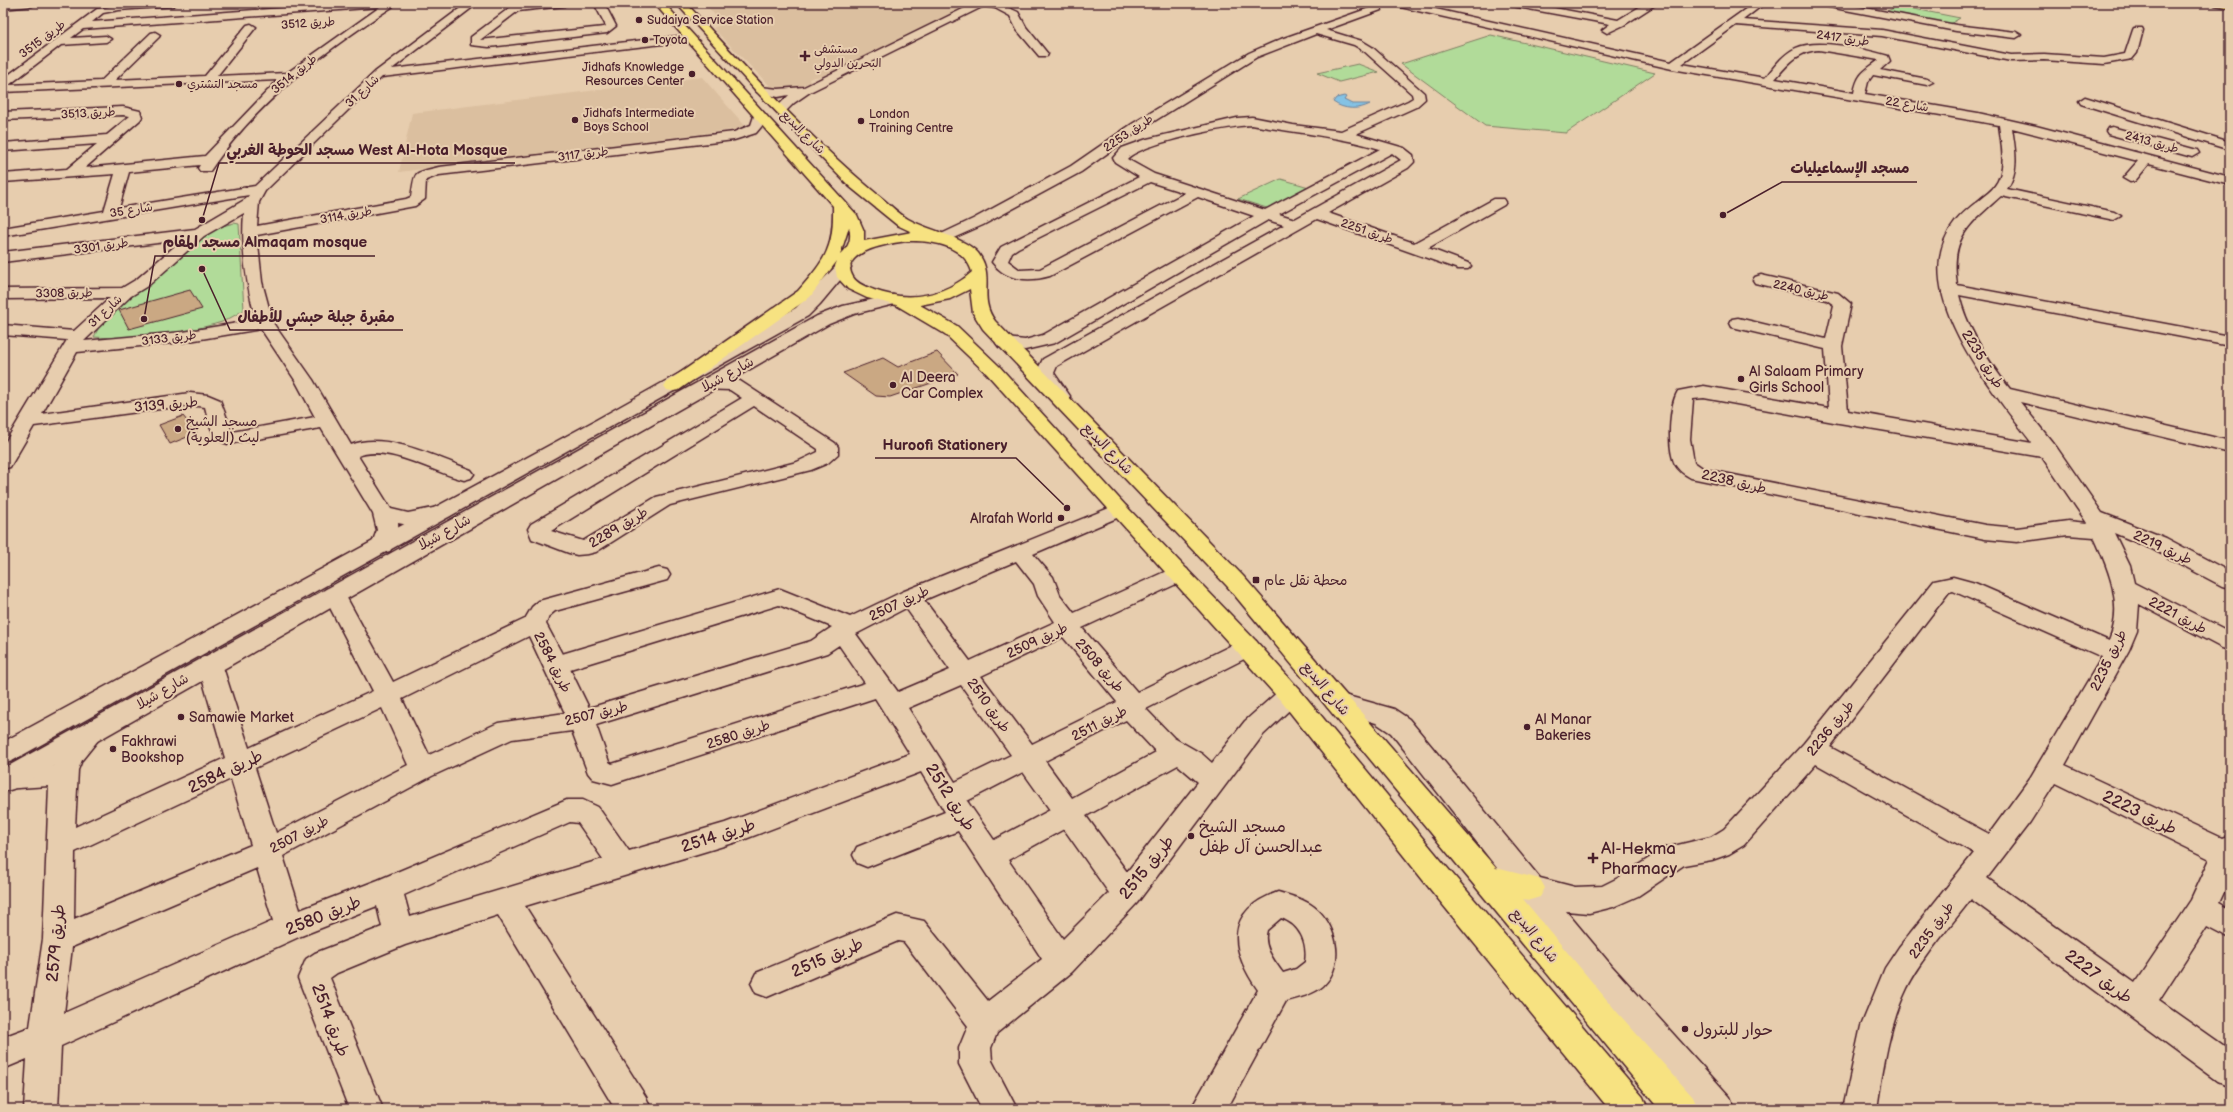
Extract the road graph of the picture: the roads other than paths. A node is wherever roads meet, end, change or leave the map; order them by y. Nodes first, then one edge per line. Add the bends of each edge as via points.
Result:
1 (32, 3) edge
2 (173, 3) edge
3 (226, 3) edge
4 (391, 3) edge
5 (473, 3) edge
6 (564, 3) edge
7 (603, 3) edge
8 (659, 3) edge
9 (681, 3) edge
10 (983, 3) edge
11 (1396, 3) edge
12 (1512, 3) edge
13 (1653, 3) edge
14 (1760, 3) edge
15 (1824, 3) edge
16 (2218, 3) edge
17 (518, 5) edge
18 (1536, 5) edge
19 (2230, 5) edge
20 (3, 6) edge
21 (321, 6) edge
22 (1378, 8) dead end
23 (216, 16) junction
24 (366, 19) junction
25 (344, 20) dead end
26 (1734, 22) junction
27 (1620, 23) junction
28 (80, 26) junction
29 (264, 26) dead end
30 (251, 27) junction
31 (235, 29) dead end
32 (1314, 30) junction
33 (2138, 30) dead end
34 (2016, 35) dead end
35 (140, 36) dead end
36 (116, 38) dead end
37 (688, 38) junction
38 (60, 42) junction
39 (475, 44) junction
40 (1581, 47) junction
41 (464, 50) dead end
42 (1043, 54) dead end
43 (1672, 66) junction
44 (1869, 72) junction
45 (379, 74) junction
46 (289, 76) junction
47 (208, 80) junction
48 (1767, 82) junction
49 (1927, 82) dead end
50 (3, 84) edge
51 (106, 84) junction
52 (3, 89) edge
53 (761, 90) junction
54 (806, 90) junction
55 (1859, 96) junction
56 (2085, 101) dead end
57 (780, 109) junction
58 (3, 116) edge
59 (760, 116) junction
60 (2005, 123) junction
61 (2112, 131) dead end
62 (2230, 131) edge
63 (1343, 135) junction
64 (734, 136) junction
65 (111, 139) junction
66 (783, 140) junction
67 (2214, 142) junction
68 (2230, 146) edge
69 (3, 147) edge
70 (1390, 149) junction
71 (1102, 151) junction
72 (2192, 153) junction
73 (1122, 154) junction
74 (2146, 159) junction
75 (2172, 166) junction
76 (123, 169) junction
77 (72, 172) junction
78 (1149, 177) junction
79 (3, 178) edge
80 (2130, 178) dead end
81 (2230, 181) edge
82 (1998, 191) junction
83 (1196, 193) junction
84 (255, 195) junction
85 (418, 199) joint
86 (1499, 202) dead end
87 (840, 206) junction
88 (111, 213) junction
89 (1317, 214) junction
90 (1267, 215) junction
91 (2114, 216) dead end
92 (1295, 224) junction
93 (3, 232) edge
94 (250, 232) junction
95 (199, 233) junction
96 (942, 239) junction
97 (1417, 248) junction
98 (6, 258) edge
99 (848, 259) junction
100 (1464, 266) dead end
101 (980, 273) junction
102 (1761, 280) dead end
103 (1948, 288) junction
104 (125, 293) junction
105 (3, 294) edge
106 (896, 300) junction
107 (265, 323) junction
108 (1738, 323) dead end
109 (3, 330) edge
110 (2230, 341) edge
111 (75, 342) junction
112 (1005, 343) junction
113 (1833, 346) junction
114 (734, 377) junction
115 (673, 386) junction
116 (2004, 393) junction
117 (755, 398) junction
118 (1067, 405) junction
119 (1839, 417) junction
120 (29, 421) junction
121 (326, 421) junction
122 (2230, 447) edge
123 (2050, 452) junction
124 (347, 453) junction
125 (3, 463) edge
126 (464, 474) dead end
127 (1119, 510) junction
128 (443, 512) junction
129 (384, 514) junction
130 (2097, 524) junction
131 (382, 546) junction
132 (1020, 552) junction
133 (1179, 574) junction
134 (659, 575) dead end
135 (2230, 580) edge
136 (2126, 588) junction
137 (334, 594) junction
138 (910, 597) junction
139 (534, 624) junction
140 (1068, 626) junction
141 (847, 629) junction
142 (2230, 642) edge
143 (1248, 647) junction
144 (2114, 653) junction
145 (210, 664) junction
146 (556, 665) junction
147 (966, 674) junction
148 (388, 695) junction
149 (1290, 695) junction
150 (886, 696) junction
151 (1337, 702) junction
152 (1131, 707) junction
153 (581, 720) junction
154 (94, 731) junction
155 (1812, 750) junction
156 (1177, 753) junction
157 (3, 754) edge
158 (926, 758) junction
159 (1028, 759) junction
160 (240, 764) junction
161 (598, 766) joint
162 (423, 769) junction
163 (2050, 769) junction
164 (63, 776) junction
165 (5, 781) edge
166 (1214, 781) junction
167 (956, 807) junction
168 (1068, 813) junction
169 (61, 846) junction
170 (1992, 849) junction
171 (267, 851) junction
172 (2229, 852) edge
173 (866, 854) dead end
174 (990, 856) junction
175 (623, 865) junction
176 (1487, 878) junction
177 (1968, 881) junction
178 (1530, 888) junction
179 (388, 889) junction
180 (1127, 894) junction
181 (505, 900) junction
182 (2202, 908) junction
183 (2230, 925) edge
184 (290, 927) junction
185 (399, 934) junction
186 (58, 939) junction
187 (1061, 962) junction
188 (767, 982) dead end
189 (1276, 989) dead end
190 (2138, 1005) junction
191 (985, 1023) junction
192 (45, 1037) junction
193 (3, 1053) edge
194 (2230, 1070) edge
195 (41, 1109) edge
196 (366, 1109) edge
197 (634, 1109) edge
198 (1000, 1109) edge
199 (1208, 1109) edge
200 (1631, 1109) edge
201 (1681, 1109) edge
202 (1718, 1109) edge
203 (1860, 1109) edge

1 - 20 street
2 - 28 street, طريق 3515 via 100,11
3 - 23 street
4 - 21 street
4 - 24 street, طريق 3514
5 - 45 street, شارع 31
6 - 17 street
7 - 39 street via 611,26 607,30
8 - 37 main road, شارع البديع
9 - 53 main road, شارع البديع
10 - 42 street via 998,6 1014,14 1021,28
10 - 54 street
11 - 40 street, شارع 22
12 - 18 street
13 - 27 street
14 - 26 street
15 - 34 street via 1956,28
16 - 19 main road
17 - 39 street via 475,39
18 - 27 street
21 - 23 street
22 - 32 street, طريق 2253
23 - 28 street
24 - 25 street, طريق 3512
24 - 46 street, طريق 3514
26 - 33 street via 1882,33 2011,58 2044,57 2096,61 2128,57 2132,53
26 - 43 street
27 - 40 street
28 - 38 street, طريق 3515
29 - 30 street, طريق 3512
30 - 31 street, طريق 3512
30 - 47 street
32 - 63 street, طريق 2253 via 1358,43 1368,49 1418,93 1419,99 1412,104
32 - 71 street, طريق 2253 via 1253,55 1136,127
35 - 51 street via 159,34
36 - 38 street
37 - 45 street
37 - 59 main road, شارع البديع
38 - 50 street, طريق 3515
39 - 41 street
40 - 43 street, شارع 22
43 - 48 street, شارع 22
44 - 48 street, طريق 2417 via 1885,59 1826,47 1808,46 1787,59
44 - 49 street
44 - 55 street, طريق 2417 via 1861,81
45 - 84 street, شارع 31
46 - 47 street
46 - 76 street, طريق 3514 via 272,91 207,164
47 - 51 street
48 - 55 street, شارع 22
51 - 52 street
53 - 54 street via 778,93
53 - 57 main road, شارع البديع
54 - 57 street
55 - 60 street, شارع 22
56 - 67 street
57 - 96 main road, شارع البديع via 854,183 883,208 902,222
58 - 65 street, طريق 3513 via 123,111 136,114 136,117
59 - 64 street, طريق 3117 via 755,129
59 - 66 main road, شارع البديع
60 - 74 street, شارع 22
60 - 82 street, طريق 2235 via 2009,167 2008,176
61 - 72 street, طريق 2413
62 - 67 street, طريق 2413
63 - 70 street, طريق 2253
63 - 73 street, طريق 2253 via 1302,131 1260,121 1244,121 1152,142 1134,147
64 - 66 street
64 - 85 street, طريق 3117 via 439,171 419,178
65 - 69 street, طريق 3513
65 - 77 street, طريق 3513
66 - 87 main road, شارع البديع
67 - 68 street
67 - 72 street, طريق 2413
70 - 89 street, طريق 2253 via 1405,154 1407,162
70 - 90 street
71 - 73 street
71 - 96 street, طريق 2253 via 1076,169
72 - 75 street, طريق 2413
73 - 78 street, طريق 2253 via 1122,162
74 - 75 street, شارع 22
74 - 80 street
75 - 81 street, شارع 22
76 - 77 street, طريق 3514
76 - 88 street
77 - 79 street, طريق 3514
78 - 83 street, طريق 2253
78 - 83 street via 1013,245 1006,250 1000,262 1006,270 1019,274 1044,273
82 - 91 street
82 - 103 street, طريق 2235 via 1965,219 1956,232 1950,249
83 - 90 street, طريق 2253
84 - 88 street, شارع 35
84 - 94 street
84 - 95 street, شارع 31
85 - 94 street, طريق 3114 via 399,206
86 - 97 street
87 - 99 main road, شارع البديع via 852,218 858,230 859,239
87 - 115 main road via 841,232 836,251 816,282 804,294
88 - 93 street, شارع 35
89 - 92 street
89 - 97 street, طريق 2251
90 - 92 street, طريق 2253
90 - 112 street via 1049,339 1025,345
92 - 118 street via 1049,363 1045,373
94 - 107 street via 254,282
95 - 98 street, طريق 3301
95 - 104 street, شارع 31 via 143,282
96 - 99 main road via 895,237 876,242
96 - 101 main road, شارع البديع via 969,253 978,264
97 - 100 street, طريق 2251
99 - 106 main road via 845,276 854,286 865,292
99 - 115 street, شارع شيلا via 802,312
101 - 106 main road via 966,285 944,295 920,300
101 - 112 main road, شارع البديع via 978,306 982,316
102 - 113 street, طريق 2240 via 1839,300 1844,304
103 - 110 street
103 - 116 street, طريق 2235 via 1954,308 1974,349
104 - 105 street, طريق 3308
104 - 111 street, شارع 31
106 - 114 street, شارع شيلا via 830,317
106 - 127 main road via 951,330 975,352
107 - 111 street, طريق 3133 via 183,337
107 - 121 street via 304,380
108 - 113 street
109 - 111 street, طريق 3133
111 - 120 street, شارع 31
112 - 118 main road, شارع البديع
113 - 119 street, طريق 2240
114 - 117 street, طريق 2289
114 - 137 street, شارع شيلا via 706,385
115 - 128 street, شارع شيلا
116 - 122 street
116 - 123 street, طريق 2235
117 - 117 street, طريق 2289 via 545,525 539,529 540,534 577,548 588,547 663,501 804,466 828,454 828,447
118 - 151 main road, شارع البديع via 1235,580
119 - 123 street, طريق 2238
119 - 130 street, طريق 2238 via 1704,392 1692,392 1685,395 1683,401 1683,458 1688,468 1710,478 1985,532 2017,535
120 - 121 street, طريق 3139 via 190,399 208,401 212,404 223,434 228,438
120 - 125 street, شارع 31
121 - 124 street
123 - 130 street, طريق 2235
124 - 126 street via 362,447 389,448
124 - 129 street
127 - 132 street, طريق 2507
127 - 133 main road
128 - 129 street via 408,519
128 - 131 street, شارع شيلا
129 - 131 street via 388,521 388,529
130 - 135 street, طريق 2219 via 2158,543
130 - 136 street, طريق 2235 via 2116,555
131 - 157 street, شارع شيلا via 294,592
132 - 138 street, طريق 2507
132 - 140 street, طريق 2508 via 1045,582 1049,596
133 - 140 street, طريق 2509
133 - 143 main road
134 - 139 street, طريق 2584 via 547,606 540,612
136 - 142 street, طريق 2221
136 - 144 street, طريق 2235 via 2128,614 2125,631
137 - 145 street, شارع شيلا
137 - 148 street
138 - 141 street, طريق 2507
138 - 147 street, طريق 2510
139 - 146 street, طريق 2584
139 - 148 street, طريق 2584
140 - 147 street, طريق 2509
140 - 152 street, طريق 2508 via 1124,692
141 - 146 street via 780,597
141 - 150 street, طريق 2512
141 - 153 street, طريق 2507 via 819,647
143 - 149 main road
143 - 152 street, طريق 2511
144 - 155 street, طريق 2236 via 1967,588 1946,584 1938,590
144 - 163 street, طريق 2235
145 - 154 street, شارع شيلا
145 - 160 street
146 - 153 street, طريق 2584
147 - 150 street, طريق 2509
147 - 159 street, طريق 2510
148 - 160 street, طريق 2584
148 - 162 street
149 - 166 street, طريق 2515 via 1254,728
149 - 200 main road
150 - 158 street, طريق 2512
150 - 161 street, طريق 2580 via 624,772 602,772
151 - 176 main road, شارع البديع
151 - 178 street via 1385,716 1400,726
152 - 156 street, طريق 2508 via 1165,745
152 - 159 street, طريق 2511
153 - 161 street, طريق 2584
153 - 162 street, طريق 2507 via 507,730
154 - 164 street, طريق 2579 via 72,754 65,765
154 - 165 street, شارع شيلا
155 - 170 street
155 - 178 street, طريق 2236 via 1724,845 1712,850 1684,852 1624,890 1604,898 1576,900
156 - 166 street, طريق 2508 via 1193,761
156 - 168 street
158 - 167 street, طريق 2512
158 - 175 street, طريق 2514 via 742,829
159 - 167 street, طريق 2511
159 - 168 street, طريق 2510
160 - 169 street, طريق 2584
160 - 171 street
162 - 171 street, طريق 2507
163 - 170 street, طريق 2235 via 2012,826
163 - 172 street, طريق 2223
164 - 165 street via 39,776
164 - 169 street, طريق 2579
166 - 180 street, طريق 2515
167 - 173 street, طريق 2511
167 - 174 street, طريق 2512
168 - 174 street
168 - 180 street, طريق 2510
169 - 186 street, طريق 2579
170 - 177 street, طريق 2235
171 - 184 street
171 - 186 street, طريق 2507
172 - 182 street
174 - 187 street, طريق 2512
175 - 179 street, طريق 2580 via 588,815 576,810 560,814
175 - 181 street, طريق 2514
176 - 178 main road
176 - 201 main road, شارع البديع via 1606,1023
177 - 190 street, طريق 2227
177 - 203 street, طريق 2235 via 1940,915 1898,975 1880,1012
178 - 202 street via 1600,975
179 - 184 street, طريق 2580
179 - 185 street
180 - 187 street, طريق 2515
181 - 185 street, طريق 2514
181 - 197 street
182 - 183 street
182 - 190 street
184 - 192 street, طريق 2580
185 - 196 street, طريق 2514 via 326,963 317,969 314,978
186 - 192 street, طريق 2579
187 - 191 street, طريق 2515
188 - 191 street, طريق 2515 via 897,928 905,928 913,930
189 - 199 street
190 - 194 street, طريق 2227
191 - 198 street, طريق 2515 via 975,1048 976,1064
192 - 193 street, طريق 2580
192 - 195 street, طريق 2579

